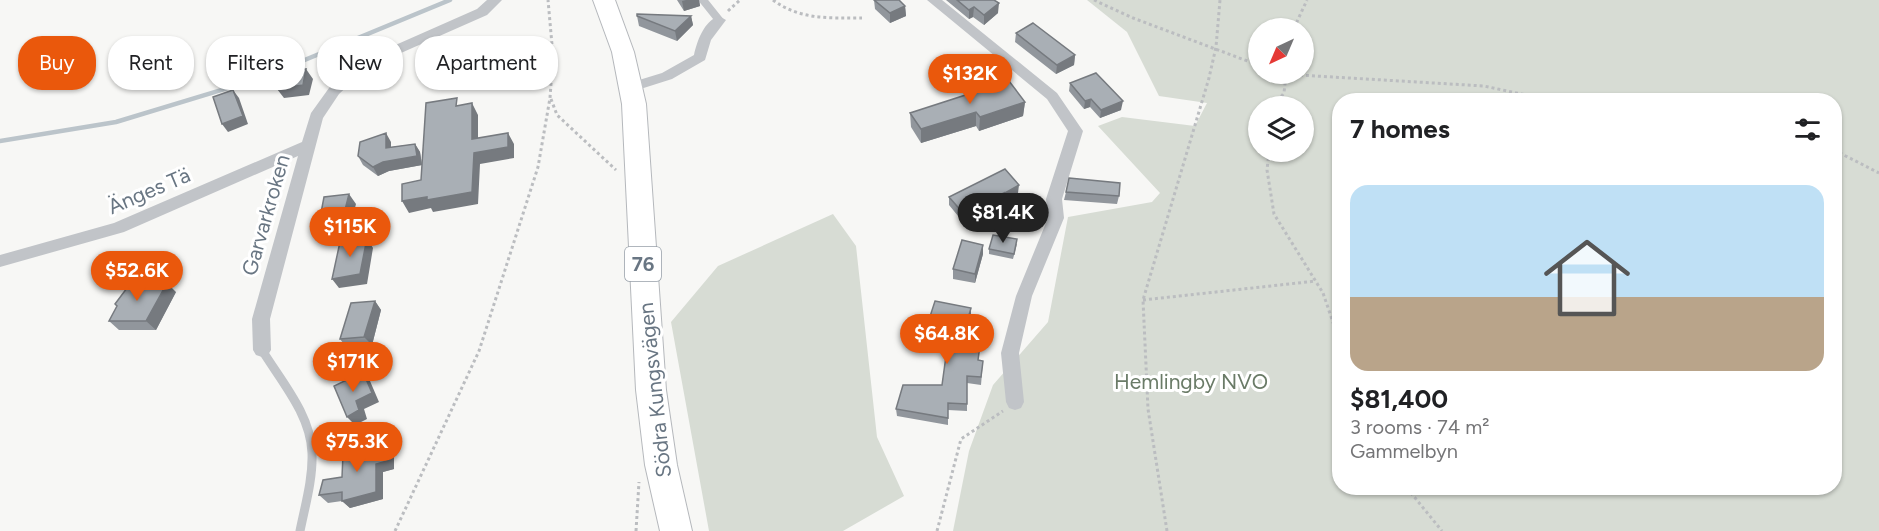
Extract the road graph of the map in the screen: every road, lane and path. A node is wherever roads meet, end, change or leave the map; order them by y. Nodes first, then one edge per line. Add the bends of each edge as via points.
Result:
1 (495, 0) edge
2 (548, 0) edge
3 (604, 0) edge
4 (703, 0) edge
5 (773, 0) edge
6 (934, 0) edge
7 (1094, 0) edge
8 (1220, 0) edge
9 (1307, 0) edge
10 (862, 18) dead end
11 (1299, 18) edge
12 (719, 20) joint
13 (1216, 47) junction
14 (1248, 61) edge
15 (1314, 76) edge
16 (631, 87) junction
17 (1516, 93) edge
18 (309, 145) junction
19 (1842, 154) edge
20 (1268, 162) edge
21 (1879, 173) edge
22 (0, 261) edge
23 (1316, 281) junction
24 (1143, 300) junction
25 (1332, 319) edge
26 (262, 350) joint
27 (1016, 402) joint
28 (1413, 495) edge
29 (300, 531) edge
30 (395, 531) edge
31 (676, 531) edge
32 (938, 531) edge
33 (1167, 531) edge
34 (1442, 531) edge

1 - 18 street, Garvarkroken via 482,12 362,65 334,91 316,117
2 - 30 path via 553,56 538,167 479,351
3 - 16 main road, Södra Kungsvägen / 76
4 - 12 lane
5 - 10 path via 790,14 807,18
6 - 27 street via 1052,96 1076,131 1054,199 1056,218 1024,296 1010,353
7 - 13 path
8 - 13 path
9 - 11 path
12 - 16 street via 704,39 700,57 679,72
13 - 14 path
13 - 24 path
15 - 17 path via 1484,86
16 - 31 main road, Södra Kungsvägen / 76 via 651,390 661,465
18 - 22 street, Änges Tä via 118,228
18 - 26 street, Garvarkroken via 261,319
19 - 21 path
20 - 23 path via 1274,214
23 - 24 path
23 - 25 path
24 - 33 path via 1148,409
26 - 29 lane, Garvarkroken via 309,434 312,452
27 - 32 path via 961,439
28 - 34 path

